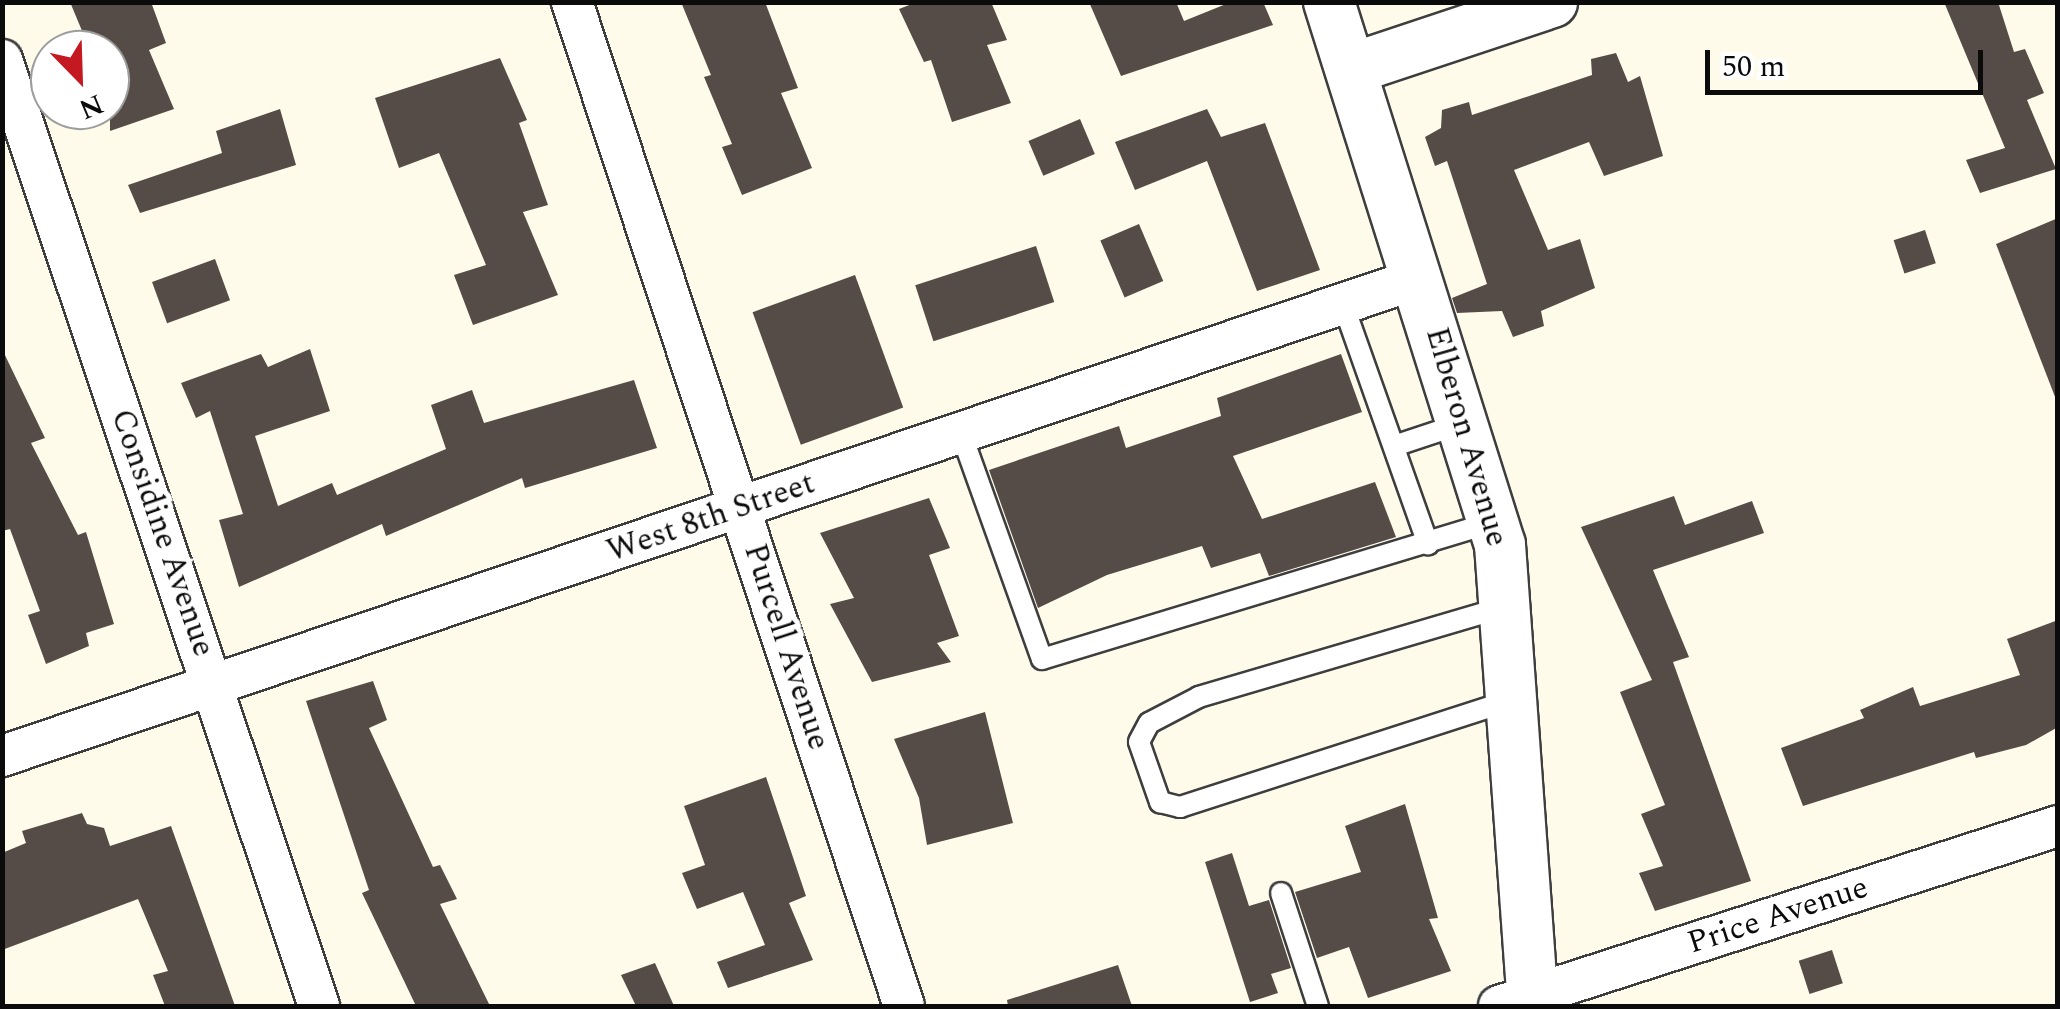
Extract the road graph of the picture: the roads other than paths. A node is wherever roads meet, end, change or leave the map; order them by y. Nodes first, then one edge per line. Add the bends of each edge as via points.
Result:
1 (572, 2) edge
2 (1328, 2) edge
3 (1552, 2) edge
4 (2, 60) edge
5 (1351, 69) junction
6 (1419, 278) junction
7 (1343, 304) junction
8 (1465, 423) junction
9 (961, 433) junction
10 (1394, 446) junction
11 (740, 508) junction
12 (1494, 522) junction
13 (1428, 544) junction
14 (1504, 607) junction
15 (212, 683) junction
16 (1510, 700) junction
17 (2, 756) edge
18 (2058, 826) edge
19 (1281, 892) dead end
20 (1521, 1003) edge
21 (319, 1006) edge
22 (904, 1006) edge
23 (1318, 1006) edge

1 - 11 street, Purcell Avenue
2 - 5 street, Elberon Avenue
3 - 5 street
4 - 15 street, Considine Avenue
5 - 6 street, Elberon Avenue
6 - 7 street, West 8th Street
6 - 8 street, Elberon Avenue
7 - 9 street, West 8th Street
7 - 10 lane
8 - 10 lane
8 - 12 street, Elberon Avenue
9 - 11 street, West 8th Street
9 - 13 lane via 1042,659
10 - 13 lane
11 - 15 street, West 8th Street
11 - 22 street, Purcell Avenue
12 - 13 lane
12 - 14 street, Elberon Avenue
14 - 16 street, Elberon Avenue
14 - 16 lane via 1199,697 1149,723 1139,742 1160,802 1180,808
15 - 17 street, West 8th Street
15 - 21 street, Considine Avenue
16 - 20 street, Elberon Avenue
18 - 20 street, Price Avenue
19 - 23 lane

